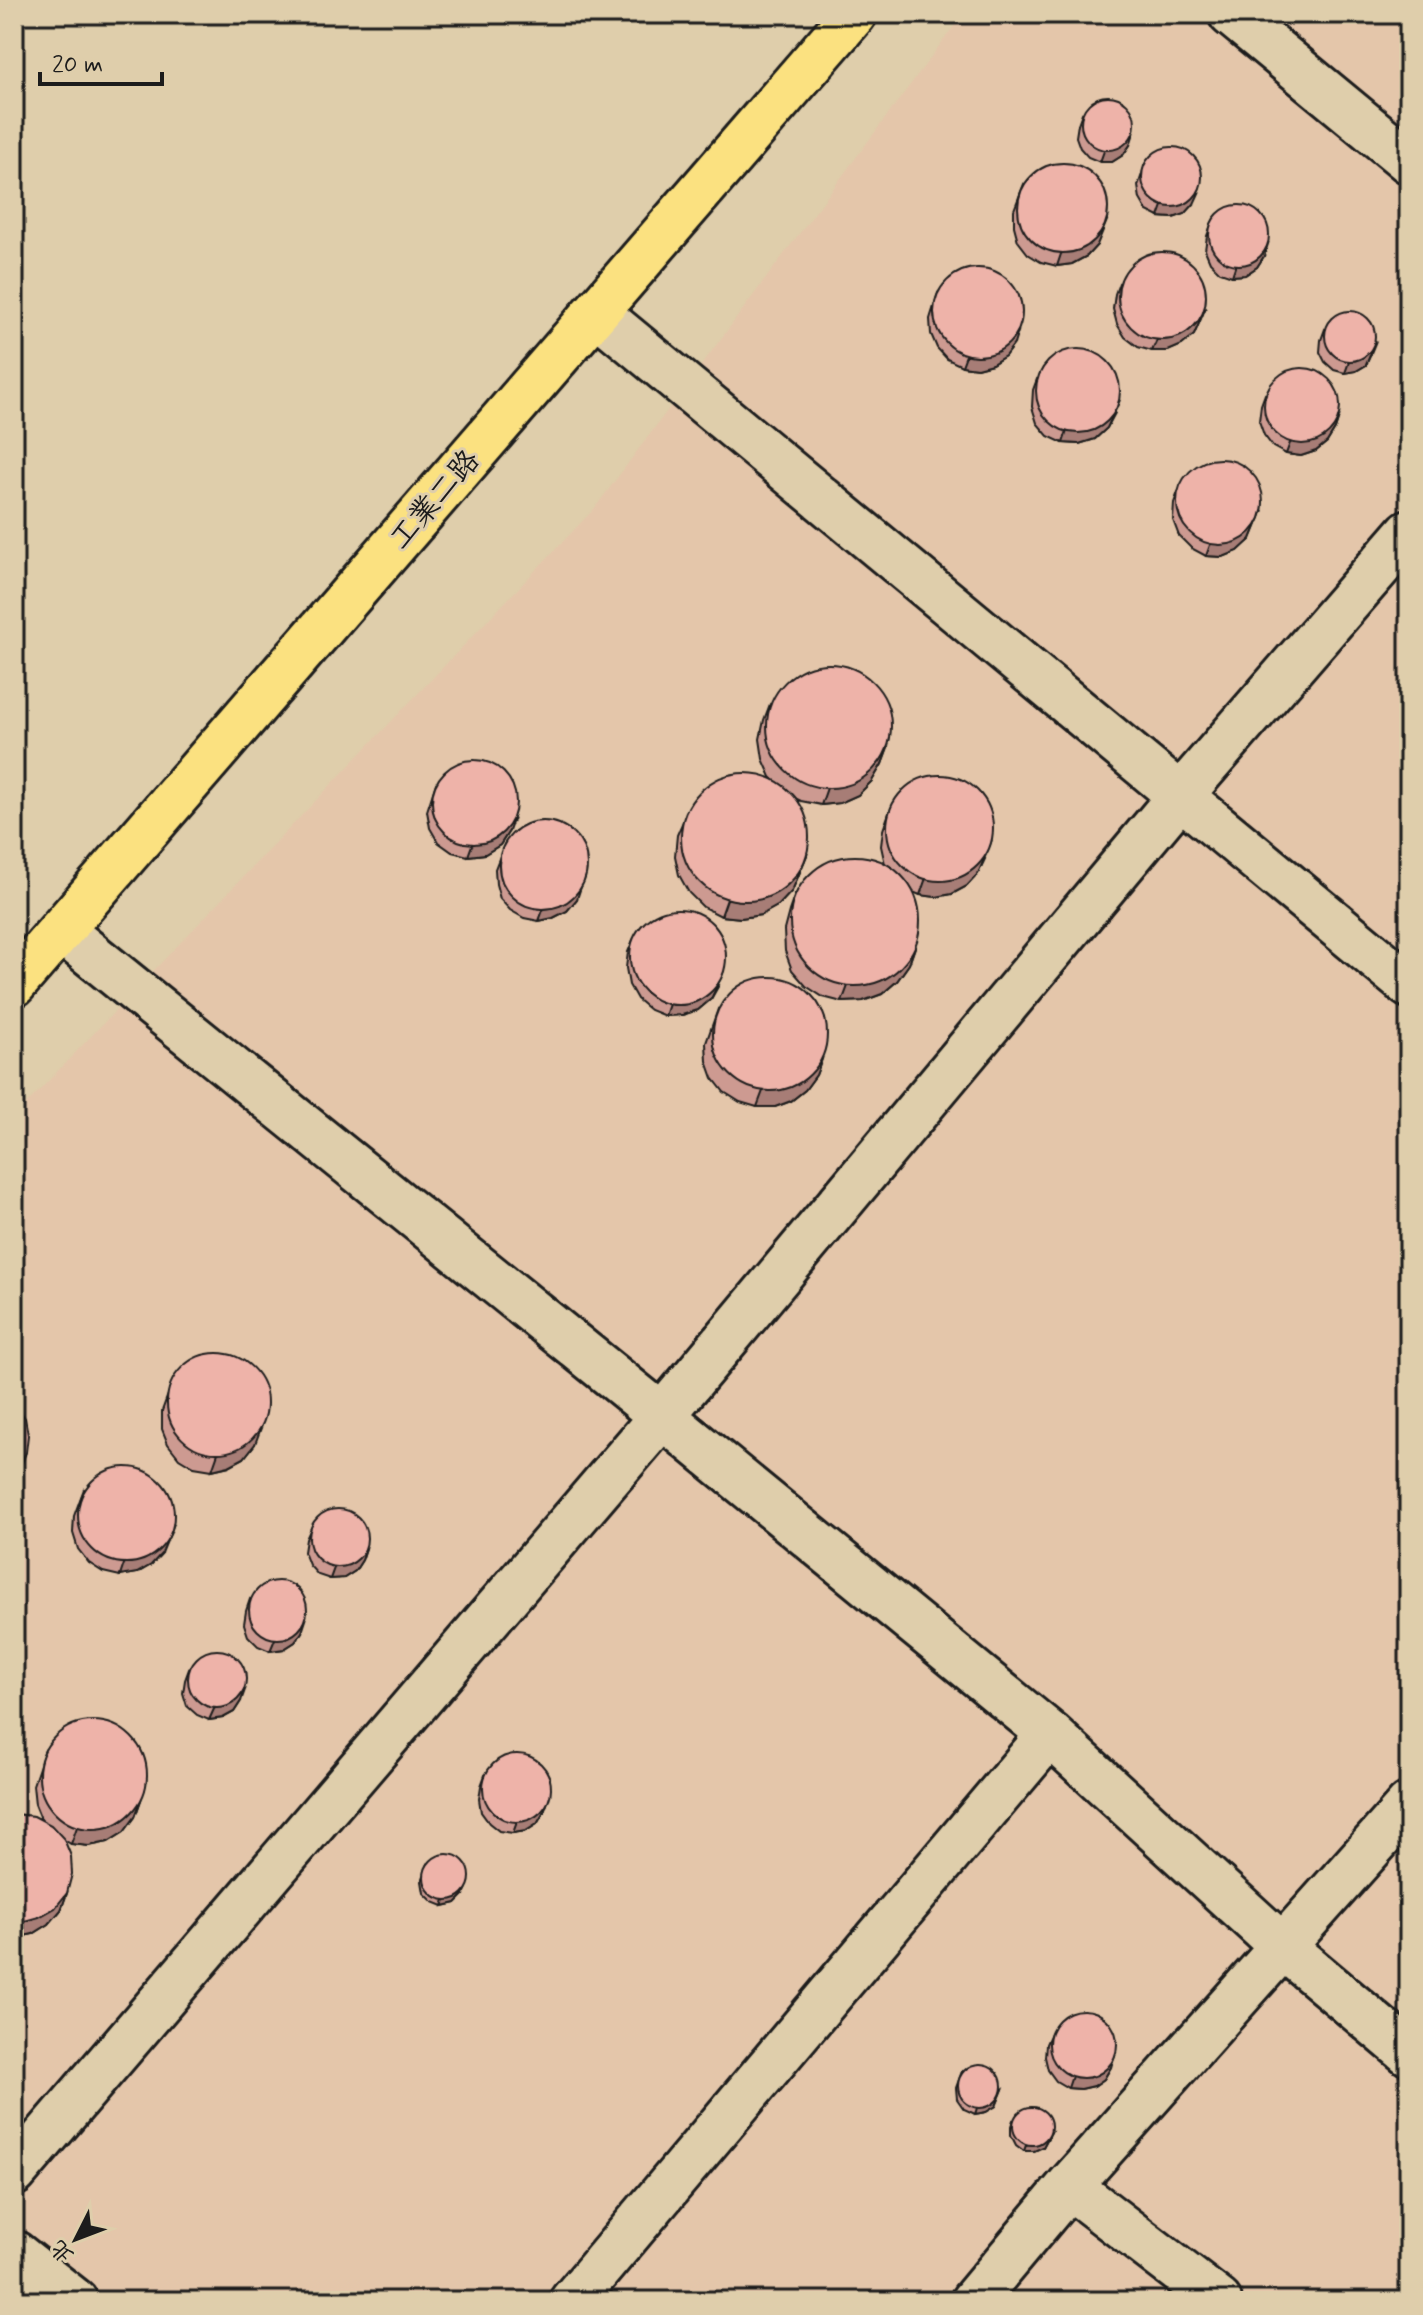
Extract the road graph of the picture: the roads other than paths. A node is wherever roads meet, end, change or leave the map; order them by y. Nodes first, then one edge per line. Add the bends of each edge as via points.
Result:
1 (854, 14) edge
2 (1231, 14) edge
3 (1409, 161) edge
4 (597, 313) junction
5 (1409, 532) edge
6 (1180, 796) junction
7 (62, 931) junction
8 (14, 984) edge
9 (1409, 985) edge
10 (662, 1416) junction
11 (1050, 1734) junction
12 (1409, 1805) edge
13 (1283, 1947) junction
14 (1409, 2053) edge
15 (14, 2173) edge
16 (1069, 2186) junction
17 (14, 2253) edge
18 (75, 2301) edge
19 (572, 2301) edge
20 (973, 2301) edge
21 (1219, 2301) edge

1 - 4 main road, 工業二路
2 - 3 lane
4 - 6 lane
4 - 7 main road, 工業二路
5 - 6 lane
6 - 9 lane
6 - 10 lane
7 - 8 main road, 工業二路
7 - 10 lane
10 - 11 lane
10 - 15 lane
11 - 13 lane
11 - 19 lane
12 - 13 lane
13 - 14 lane
13 - 16 lane
16 - 20 lane
16 - 21 lane
17 - 18 lane

